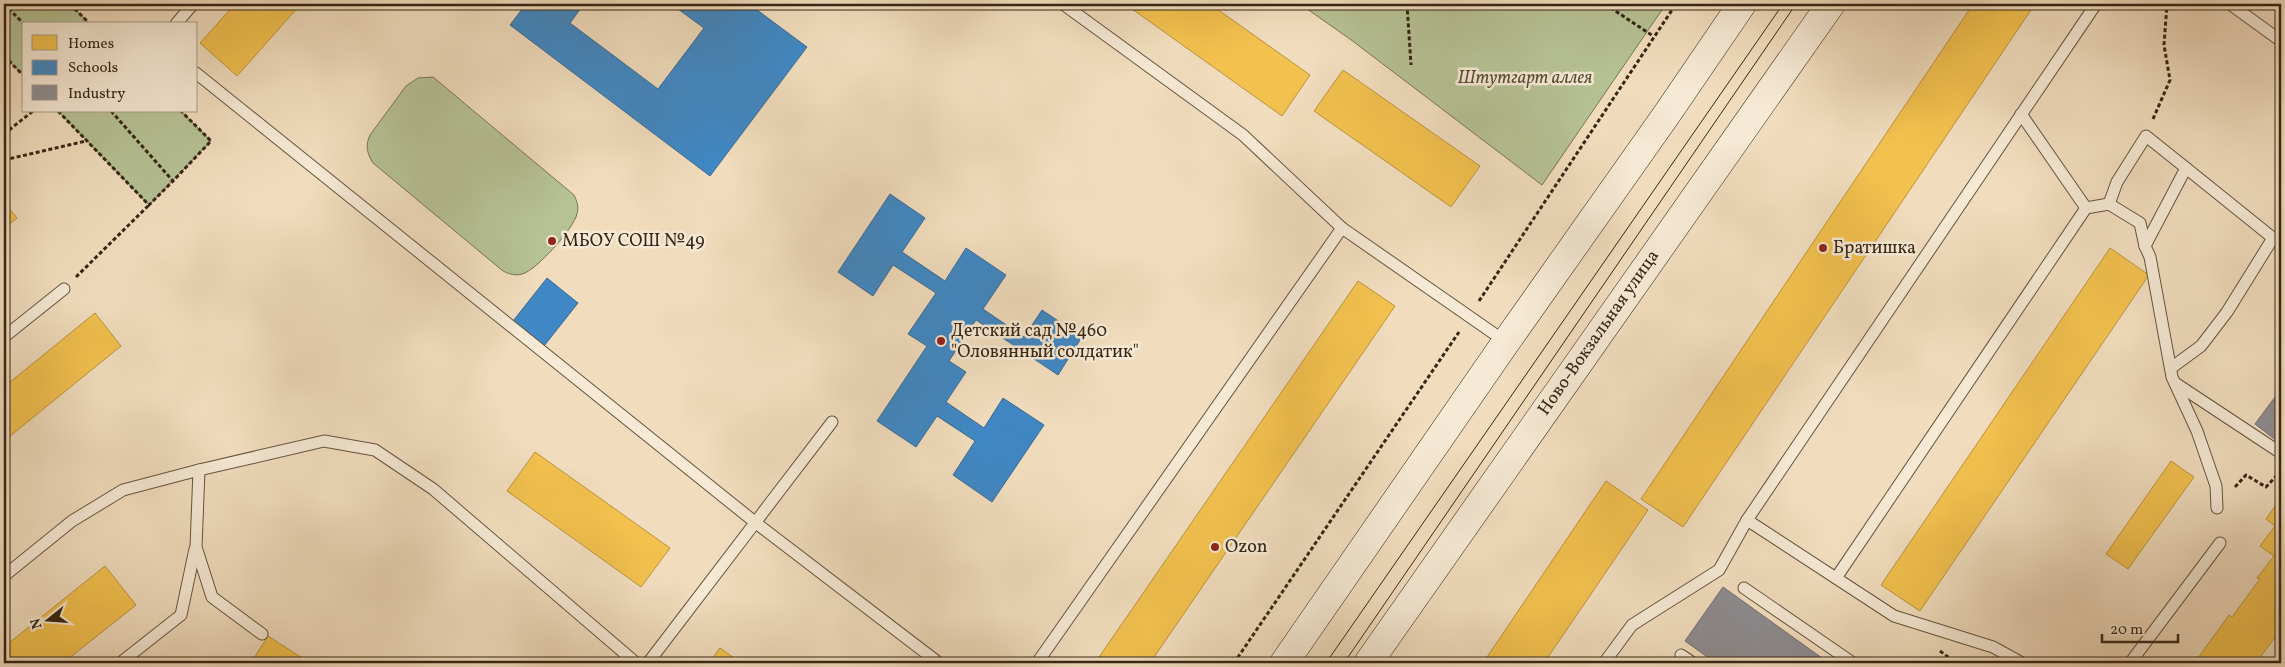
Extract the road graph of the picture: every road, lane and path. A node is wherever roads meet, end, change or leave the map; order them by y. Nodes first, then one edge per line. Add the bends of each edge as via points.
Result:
1 (4, 4) edge
2 (70, 4) edge
3 (193, 4) edge
4 (1063, 4) edge
5 (1407, 4) edge
6 (1605, 4) edge
7 (1674, 4) edge
8 (1742, 4) edge
9 (1831, 4) edge
10 (2096, 4) edge
11 (2167, 4) edge
12 (2230, 4) edge
13 (2272, 4) edge
14 (2281, 11) edge
15 (22, 22) edge
16 (88, 22) edge
17 (178, 22) edge
18 (1653, 36) junction
19 (2281, 41) edge
20 (4, 56) edge
21 (1411, 66) dead end
22 (22, 74) edge
23 (198, 75) edge
24 (32, 112) edge
25 (59, 112) edge
26 (112, 112) edge
27 (182, 112) edge
28 (2021, 114) junction
29 (4, 134) edge
30 (2146, 136) junction
31 (86, 141) junction
32 (4, 160) edge
33 (2186, 168) junction
34 (174, 181) junction
35 (2109, 204) junction
36 (148, 205) junction
37 (2086, 208) junction
38 (1342, 228) junction
39 (2277, 241) edge
40 (2145, 246) junction
41 (64, 289) joint
42 (1470, 316) junction
43 (4, 337) edge
44 (1506, 342) junction
45 (2171, 368) junction
46 (2175, 383) junction
47 (832, 422) dead end
48 (2281, 453) edge
49 (199, 470) junction
50 (2281, 471) edge
51 (2217, 508) joint
52 (1747, 520) junction
53 (756, 523) junction
54 (2220, 543) dead end
55 (196, 547) junction
56 (4, 576) edge
57 (1836, 578) junction
58 (1744, 588) dead end
59 (262, 634) dead end
60 (1681, 655) dead end
61 (120, 663) edge
62 (636, 663) edge
63 (648, 663) edge
64 (939, 663) edge
65 (1038, 663) edge
66 (1234, 663) edge
67 (1284, 663) edge
68 (1368, 663) edge
69 (1604, 663) edge
70 (1693, 663) edge
71 (1853, 663) edge
72 (2022, 663) edge
73 (2130, 663) edge

1 - 15 path
2 - 16 path
3 - 17 lane
4 - 38 lane via 1243,135
5 - 21 path
6 - 18 path
7 - 18 path
8 - 44 main road
9 - 68 main road, Ново-Вокзальная улица
10 - 28 lane
11 - 30 path via 2164,45 2170,80
12 - 19 lane
13 - 14 path
18 - 42 path
20 - 22 path
23 - 53 lane
24 - 29 path
25 - 31 path
26 - 34 path
27 - 34 path via 211,141
28 - 37 lane
28 - 52 lane
30 - 33 lane
30 - 35 lane via 2117,182
31 - 32 path
31 - 36 path
33 - 39 lane
33 - 40 lane
34 - 36 path
35 - 37 lane
35 - 40 lane via 2140,224
36 - 41 path
37 - 57 lane
38 - 42 lane
38 - 65 lane
39 - 45 lane via 2201,346
40 - 45 lane via 2150,257
41 - 43 lane
42 - 44 lane
42 - 66 path
44 - 67 main road
45 - 46 lane
46 - 48 lane
46 - 51 lane via 2197,430 2216,486
47 - 53 lane
49 - 55 lane
49 - 56 lane via 123,490 72,521
49 - 62 lane via 324,441 375,450 433,489
50 - 51 path via 2266,488 2246,475
52 - 57 lane
52 - 69 lane via 1719,570 1632,625
53 - 63 lane
53 - 64 lane
54 - 73 lane
55 - 59 lane via 212,596
55 - 61 lane via 181,615
57 - 72 lane via 1894,616 1993,647
58 - 71 lane
60 - 70 lane

